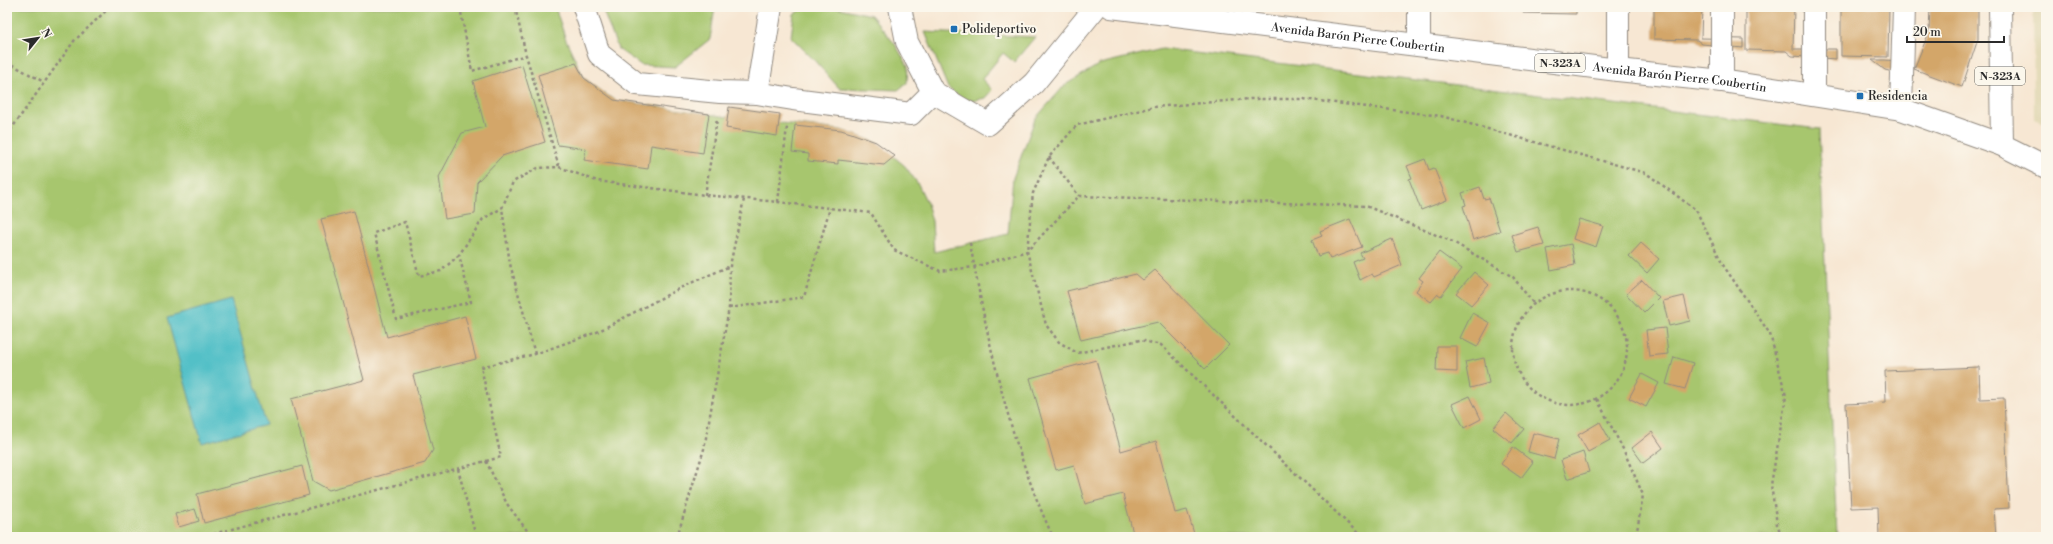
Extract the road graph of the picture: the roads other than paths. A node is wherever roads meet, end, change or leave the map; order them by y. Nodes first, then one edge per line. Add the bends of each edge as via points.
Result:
1 (584, 7) edge
2 (771, 7) edge
3 (900, 7) edge
4 (1096, 7) edge
5 (1111, 7) edge
6 (1419, 7) edge
7 (1618, 7) edge
8 (1722, 7) edge
9 (1814, 7) edge
10 (1904, 7) edge
11 (2000, 7) edge
12 (1419, 45) junction
13 (1618, 70) junction
14 (1722, 81) junction
15 (933, 92) junction
16 (757, 93) junction
17 (1814, 95) junction
18 (1901, 109) junction
19 (2002, 145) junction
20 (2046, 167) edge

1 - 16 main road via 599,54 637,84
2 - 16 main road
3 - 15 main road via 907,42
4 - 15 main road via 1034,83 988,124
5 - 12 main road, Avenida Barón Pierre Coubertin / N-323A
6 - 12 main road
7 - 13 main road
8 - 14 main road
9 - 17 main road
10 - 18 main road
11 - 19 main road, N-323A
12 - 13 main road, Avenida Barón Pierre Coubertin / N-323A
13 - 14 main road, Avenida Barón Pierre Coubertin / N-323A
14 - 17 main road, Avenida Barón Pierre Coubertin / N-323A
15 - 16 main road via 911,114
17 - 18 main road, Avenida Barón Pierre Coubertin / N-323A
18 - 19 main road, Avenida Barón Pierre Coubertin / N-323A
19 - 20 main road, Avenida Barón Pierre Coubertin / N-323A

